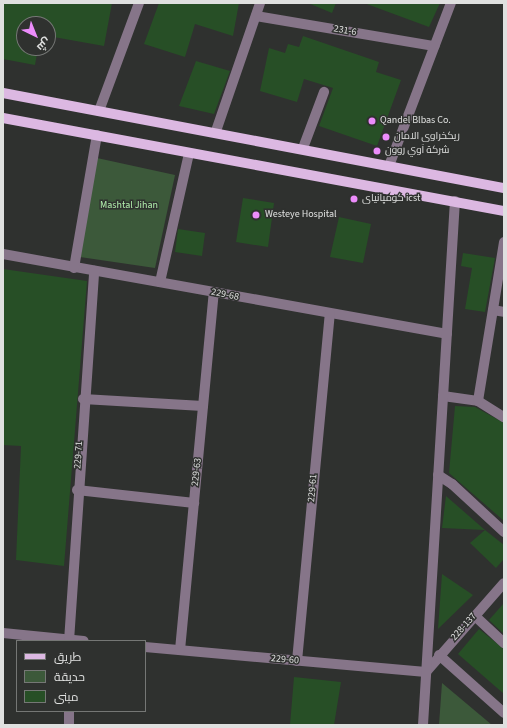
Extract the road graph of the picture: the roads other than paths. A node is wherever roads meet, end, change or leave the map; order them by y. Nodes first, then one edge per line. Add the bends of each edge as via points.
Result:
1 (139, 3) edge
2 (260, 3) edge
3 (451, 3) edge
4 (256, 16) junction
5 (434, 46) junction
6 (324, 92) dead end
7 (3, 93) edge
8 (99, 111) junction
9 (3, 118) edge
10 (216, 131) junction
11 (97, 134) junction
12 (303, 148) junction
13 (189, 153) junction
14 (389, 166) junction
15 (504, 188) edge
16 (455, 201) junction
17 (504, 211) edge
18 (504, 242) edge
19 (3, 254) edge
20 (74, 268) junction
21 (94, 271) junction
22 (160, 282) junction
23 (214, 293) junction
24 (493, 310) junction
25 (504, 312) edge
26 (330, 314) junction
27 (447, 334) junction
28 (443, 396) junction
29 (84, 399) junction
30 (478, 401) junction
31 (203, 406) junction
32 (504, 417) edge
33 (438, 475) junction
34 (77, 490) junction
35 (194, 502) junction
36 (504, 532) edge
37 (504, 583) edge
38 (475, 616) junction
39 (3, 634) edge
40 (69, 640) edge
41 (504, 643) edge
42 (146, 647) edge
43 (180, 650) junction
44 (439, 655) junction
45 (297, 661) junction
46 (426, 672) junction
47 (69, 712) edge
48 (504, 713) edge
49 (68, 725) edge
50 (423, 725) edge

1 - 8 street
2 - 4 street
3 - 5 street
4 - 5 street, 231-6
4 - 10 street
5 - 14 street
6 - 12 street
7 - 8 main road
8 - 10 main road
9 - 11 main road
10 - 12 main road
11 - 13 main road
11 - 20 street
12 - 14 main road
13 - 16 main road
13 - 22 street
14 - 15 main road
16 - 17 main road
16 - 27 street
18 - 24 street
19 - 20 street, 229-68
20 - 21 street, 229-68
21 - 22 street, 229-68
21 - 29 street, 229-71
22 - 23 street, 229-68
23 - 26 street, 229-68
23 - 31 street, 229-63
24 - 25 street
24 - 30 street
26 - 27 street, 229-68
26 - 45 street, 229-61
27 - 28 street
28 - 30 street
28 - 33 street
29 - 31 street
29 - 34 street, 229-71
30 - 32 street
31 - 35 street, 229-63
33 - 36 street
33 - 46 street
34 - 35 street
34 - 40 street, 229-71
35 - 43 street, 229-63
37 - 38 street, 228-137
38 - 41 street
38 - 44 street, 228-137
39 - 40 street
42 - 43 street, 229-60
43 - 45 street, 229-60
44 - 46 street, 228-137
44 - 48 street
45 - 46 street, 229-60
46 - 50 street
47 - 49 street

